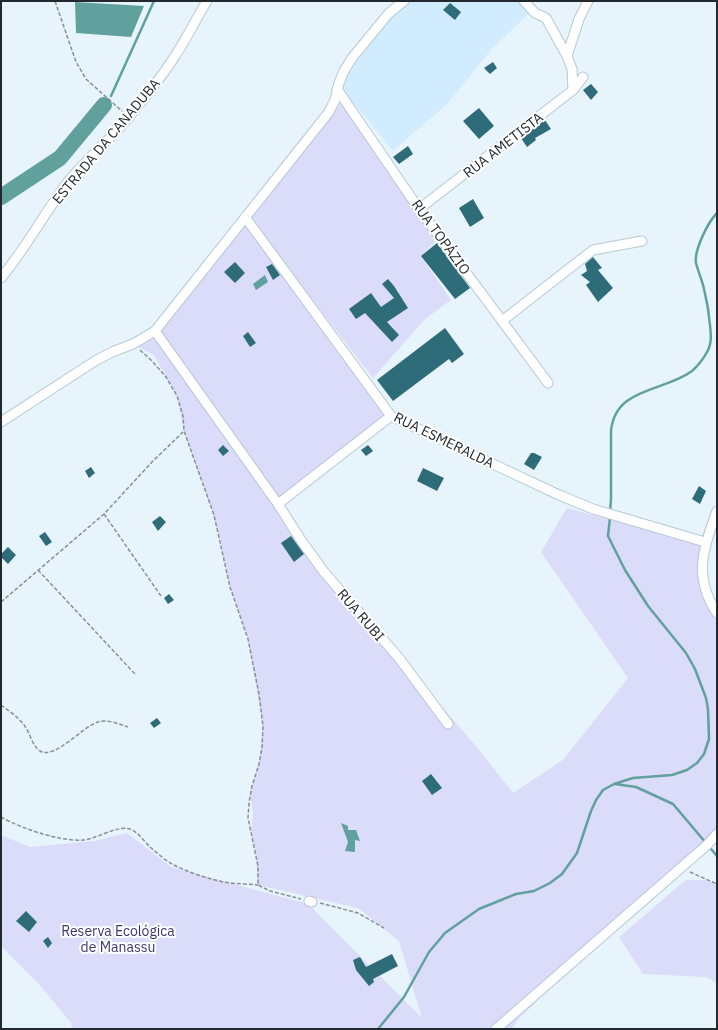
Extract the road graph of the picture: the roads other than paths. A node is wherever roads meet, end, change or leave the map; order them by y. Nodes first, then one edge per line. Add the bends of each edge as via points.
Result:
1 (207, 1) edge
2 (404, 1) edge
3 (524, 1) edge
4 (588, 1) edge
5 (567, 56) junction
6 (583, 77) dead end
7 (337, 89) junction
8 (573, 90) junction
9 (419, 209) junction
10 (245, 217) junction
11 (642, 241) dead end
12 (1, 278) edge
13 (502, 321) junction
14 (155, 331) junction
15 (548, 383) dead end
16 (391, 416) junction
17 (1, 422) edge
18 (278, 504) junction
19 (717, 511) edge
20 (705, 542) junction
21 (717, 613) edge
22 (448, 724) dead end
23 (717, 834) edge
24 (496, 1029) edge

1 - 12 street, ESTRADA DA CANADUBA via 175,57 129,117 67,183
2 - 7 street via 389,13 352,58
3 - 5 street via 535,13 546,18
4 - 5 street
5 - 8 street via 572,69
6 - 8 street, RUA AMETISTA
7 - 9 street, RUA TOPÁZIO
7 - 10 street via 329,112
8 - 9 street, RUA AMETISTA
9 - 13 street, RUA TOPÁZIO
10 - 14 street
10 - 16 street, RUA ESMERALDA
11 - 13 street via 593,250
13 - 15 street, RUA TOPÁZIO
14 - 17 street via 95,361
14 - 18 street, RUA RUBI
16 - 18 street
16 - 20 street, RUA ESMERALDA via 593,509
18 - 22 street, RUA RUBI via 324,572 399,658
19 - 20 street
20 - 21 street via 703,585
23 - 24 street

